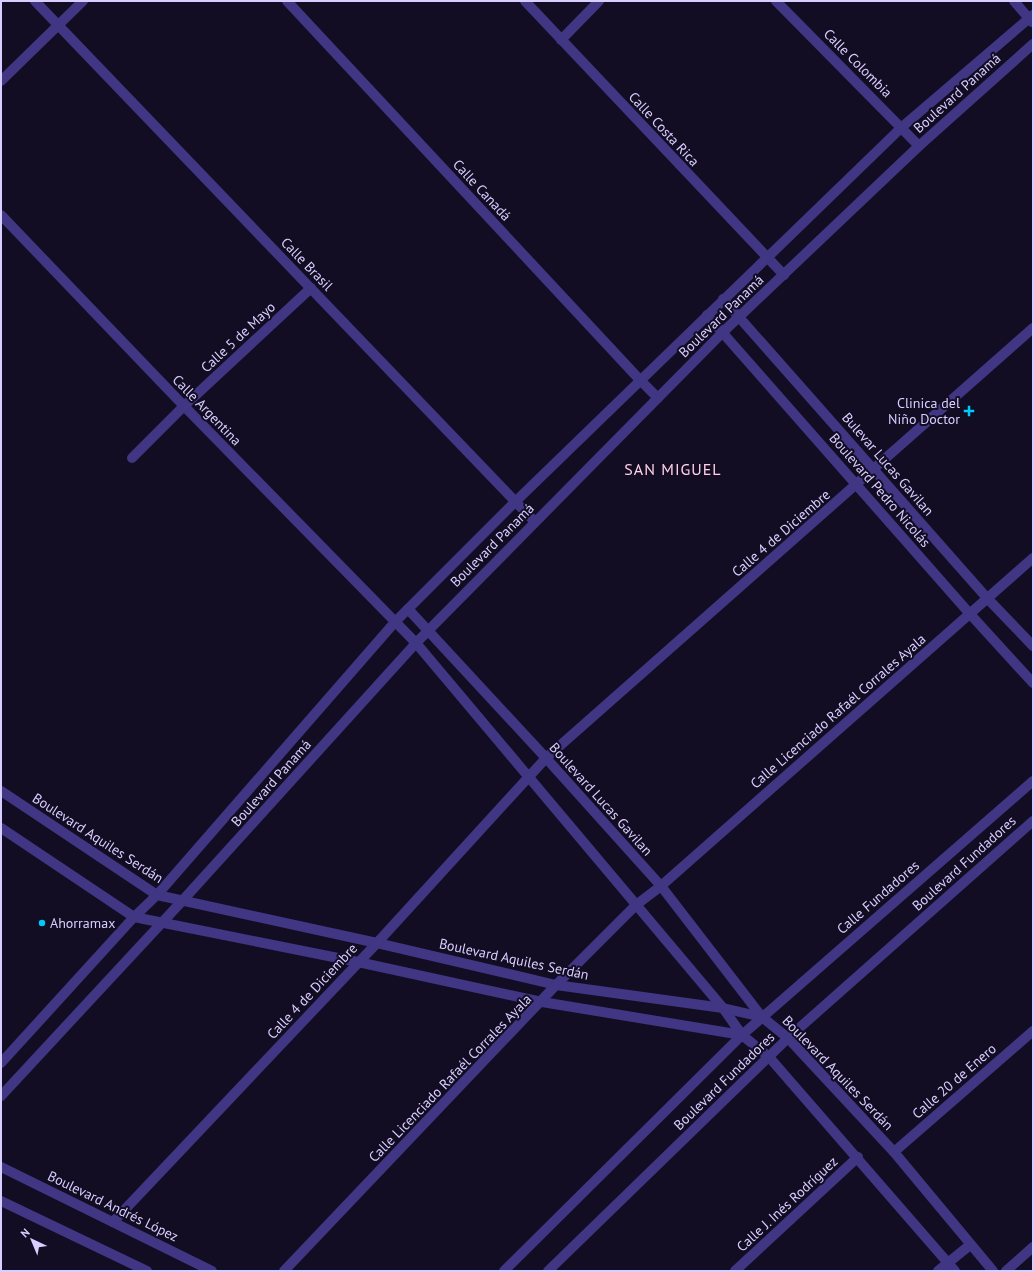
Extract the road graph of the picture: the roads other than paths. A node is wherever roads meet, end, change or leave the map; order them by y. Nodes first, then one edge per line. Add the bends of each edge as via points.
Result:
1 (35, 1) edge
2 (83, 1) edge
3 (286, 1) edge
4 (525, 1) edge
5 (599, 1) edge
6 (776, 1) edge
7 (1014, 1) edge
8 (1032, 19) edge
9 (58, 24) junction
10 (561, 40) junction
11 (1033, 44) edge
12 (1, 81) edge
13 (902, 127) junction
14 (919, 146) junction
15 (1, 215) edge
16 (766, 257) junction
17 (784, 275) junction
18 (311, 288) junction
19 (723, 299) junction
20 (707, 315) junction
21 (739, 318) junction
22 (1033, 328) edge
23 (723, 332) junction
24 (640, 380) junction
25 (658, 398) junction
26 (184, 406) junction
27 (132, 458) dead end
28 (873, 468) junction
29 (856, 485) junction
30 (515, 502) junction
31 (535, 522) junction
32 (1033, 558) edge
33 (987, 598) junction
34 (408, 609) junction
35 (970, 614) junction
36 (395, 622) junction
37 (428, 630) junction
38 (416, 643) junction
39 (1033, 646) edge
40 (1033, 683) edge
41 (546, 758) junction
42 (529, 776) junction
43 (1033, 781) edge
44 (1, 791) edge
45 (1033, 821) edge
46 (1, 828) edge
47 (661, 886) junction
48 (157, 895) junction
49 (184, 900) junction
50 (636, 905) junction
51 (134, 917) junction
52 (162, 923) junction
53 (377, 943) junction
54 (358, 962) junction
55 (556, 986) junction
56 (542, 1002) junction
57 (723, 1008) junction
58 (762, 1017) junction
59 (1033, 1031) edge
60 (742, 1036) junction
61 (788, 1038) junction
62 (769, 1057) junction
63 (1, 1063) edge
64 (1, 1096) edge
65 (894, 1152) junction
66 (858, 1157) junction
67 (1, 1167) edge
68 (1, 1201) edge
69 (113, 1222) junction
70 (970, 1245) junction
71 (1033, 1247) edge
72 (948, 1262) junction
73 (147, 1271) edge
74 (212, 1271) edge
75 (284, 1271) edge
76 (504, 1271) edge
77 (548, 1271) edge
78 (735, 1271) edge
79 (938, 1271) edge
80 (955, 1271) edge
81 (993, 1271) edge
82 (1006, 1271) edge

1 - 9 street, Calle Brasil
2 - 9 street
3 - 24 street, Calle Canadá
4 - 10 street, Calle Costa Rica
5 - 10 street
6 - 13 street, Calle Colombia
7 - 8 street
8 - 13 street, Boulevard Panamá
9 - 12 street
9 - 18 street, Calle Brasil
10 - 16 street, Calle Costa Rica
11 - 14 street, Boulevard Panamá
13 - 14 street, Calle Colombia
13 - 16 street, Boulevard Panamá
14 - 17 street, Boulevard Panamá
15 - 26 street, Calle Argentina
16 - 17 street, Calle Costa Rica
16 - 19 street, Boulevard Panamá
17 - 21 street, Boulevard Panamá
18 - 26 street, Calle 5 de Mayo
18 - 30 street, Calle Brasil
19 - 20 street, Boulevard Panamá
19 - 21 street, Bulevar Lucas Gavilan
20 - 23 street, Boulevard Pedro Nicolás
20 - 24 street, Boulevard Panamá
21 - 23 street, Boulevard Panamá
21 - 28 street, Bulevar Lucas Gavilan
22 - 28 street, Calle 4 de Diciembre
23 - 25 street, Boulevard Panamá
23 - 29 street, Boulevard Pedro Nicolás
24 - 25 street, Calle Canadá
24 - 30 street, Boulevard Panamá
25 - 31 street, Boulevard Panamá
26 - 27 street, Calle 5 de Mayo
26 - 36 street, Calle Argentina
28 - 29 street, Calle 4 de Diciembre
28 - 33 street, Bulevar Lucas Gavilan
29 - 35 street, Boulevard Pedro Nicolás
29 - 41 street, Calle 4 de Diciembre
30 - 31 street, Calle Brasil
30 - 34 street, Boulevard Panamá
31 - 37 street, Boulevard Panamá
32 - 33 street, Calle Licenciado Rafaél Corrales Ayala
33 - 35 street, Calle Licenciado Rafaél Corrales Ayala
33 - 39 street, Bulevar Lucas Gavilan
34 - 36 street, Boulevard Panamá
34 - 37 street, Boulevard Lucas Gavilan
35 - 40 street, Boulevard Pedro Nicolás
35 - 47 street, Calle Licenciado Rafaél Corrales Ayala
36 - 38 street
36 - 48 street, Boulevard Panamá
37 - 38 street, Boulevard Panamá
37 - 41 street, Boulevard Lucas Gavilan
38 - 42 street
38 - 49 street, Boulevard Panamá
41 - 42 street, Calle 4 de Diciembre
41 - 47 street, Boulevard Lucas Gavilan
42 - 50 street
42 - 53 street, Calle 4 de Diciembre
43 - 58 street, Calle Fundadores
44 - 48 street, Boulevard Aquiles Serdán
45 - 61 street, Boulevard Fundadores
46 - 51 street
47 - 50 street, Calle Licenciado Rafaél Corrales Ayala
47 - 58 street, Boulevard Lucas Gavilan
48 - 49 street, Boulevard Aquiles Serdán
48 - 51 street, Boulevard Panamá
49 - 52 street, Boulevard Panamá
49 - 53 street, Boulevard Aquiles Serdán
50 - 55 street, Calle Licenciado Rafaél Corrales Ayala
50 - 57 street
51 - 52 street
51 - 63 street, Boulevard Panamá
52 - 54 street
52 - 64 street, Boulevard Panamá
53 - 54 street, Calle 4 de Diciembre
53 - 55 street, Boulevard Aquiles Serdán
54 - 56 street
54 - 69 street, Calle 4 de Diciembre
55 - 56 street, Calle Licenciado Rafaél Corrales Ayala
55 - 57 street, Boulevard Aquiles Serdán
56 - 60 street
56 - 75 street, Calle Licenciado Rafaél Corrales Ayala
57 - 58 street, Boulevard Aquiles Serdán
57 - 60 street
58 - 60 street, Calle Fundadores
58 - 61 street, Boulevard Aquiles Serdán
59 - 65 street, Calle 20 de Enero
60 - 62 street
60 - 76 street, Boulevard Fundadores
61 - 62 street, Boulevard Fundadores
61 - 65 street, Boulevard Aquiles Serdán
62 - 66 street
62 - 77 street, Boulevard Fundadores
65 - 70 street, Boulevard Aquiles Serdán
66 - 72 street
66 - 78 street, Calle J. Inés Rodríguez
67 - 69 street, Boulevard Andrés López
68 - 73 street
69 - 74 street, Boulevard Andrés López
70 - 72 street
70 - 81 street, Boulevard Aquiles Serdán
71 - 82 street
72 - 79 street
72 - 80 street

